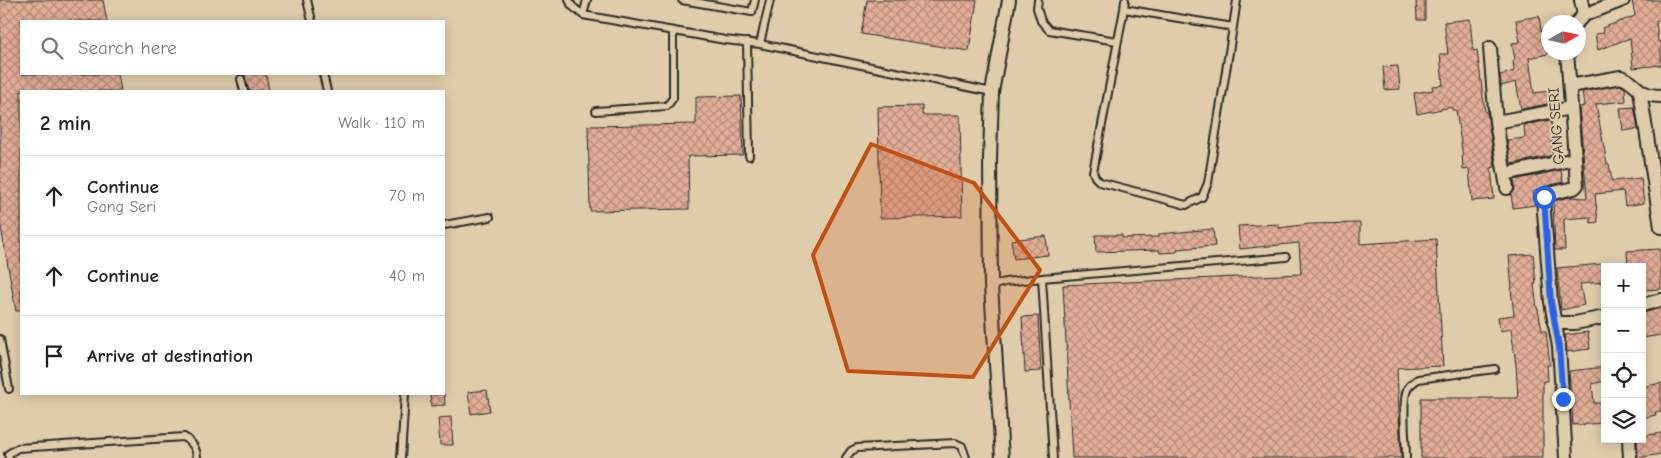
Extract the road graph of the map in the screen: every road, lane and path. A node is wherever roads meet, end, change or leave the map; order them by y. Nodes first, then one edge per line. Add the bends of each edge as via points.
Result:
1 (308, 0) edge
2 (569, 0) edge
3 (586, 0) edge
4 (682, 0) edge
5 (755, 0) edge
6 (770, 0) edge
7 (1009, 0) edge
8 (1038, 0) edge
9 (1126, 0) edge
10 (1237, 0) edge
11 (1581, 0) edge
12 (1616, 2) edge
13 (1124, 9) junction
14 (583, 15) junction
15 (1580, 15) edge
16 (1586, 16) edge
17 (312, 20) edge
18 (1232, 27) junction
19 (673, 31) junction
20 (1117, 40) junction
21 (747, 42) junction
22 (760, 44) junction
23 (1490, 48) dead end
24 (1568, 60) edge
25 (322, 75) edge
26 (241, 79) dead end
27 (1570, 86) junction
28 (244, 90) edge
29 (326, 90) edge
30 (1640, 91) junction
31 (992, 92) junction
32 (1661, 96) edge
33 (1571, 108) junction
34 (596, 111) dead end
35 (1496, 122) junction
36 (749, 156) dead end
37 (1575, 159) junction
38 (1505, 174) junction
39 (1507, 188) dead end
40 (490, 217) dead end
41 (445, 225) edge
42 (1661, 227) edge
43 (1286, 257) dead end
44 (1042, 278) junction
45 (992, 286) junction
46 (1661, 300) edge
47 (1646, 304) edge
48 (1601, 318) edge
49 (1554, 323) junction
50 (0, 339) edge
51 (1495, 369) dead end
52 (9, 389) dead end
53 (405, 395) edge
54 (1629, 443) edge
55 (9, 458) edge
56 (197, 458) edge
57 (401, 458) edge
58 (846, 458) edge
59 (966, 458) edge
60 (1002, 458) edge
61 (1053, 458) edge
62 (1406, 458) edge
63 (1566, 458) edge
64 (1630, 458) edge

1 - 17 lane
2 - 14 lane
3 - 14 lane
4 - 5 lane via 752,12
6 - 22 lane
7 - 31 street
8 - 20 lane via 1041,21 1049,30
9 - 13 lane
10 - 18 lane
11 - 15 street
12 - 16 street
13 - 18 lane
13 - 20 lane
14 - 19 lane
18 - 20 lane via 1208,184 1202,197 1186,205 1100,182 1095,177 1093,172
19 - 21 lane
19 - 34 lane via 671,103 667,106
21 - 22 lane
21 - 36 lane
22 - 31 lane
23 - 35 street
24 - 27 street, GANG SERI
25 - 29 lane
26 - 28 lane
27 - 30 street via 1621,77
27 - 33 street, GANG SERI
30 - 32 street
30 - 42 street
31 - 45 street
33 - 35 street
33 - 37 street, GANG SERI
35 - 38 street
37 - 38 street
37 - 49 street, GANG SERI via 1574,188 1545,195 1543,199
38 - 39 street
40 - 41 lane
43 - 44 lane
44 - 45 lane
44 - 61 lane
45 - 60 street
46 - 47 street
48 - 49 street
49 - 63 street via 1559,347
50 - 52 lane
51 - 62 lane via 1418,379 1411,384 1405,402
53 - 57 lane
54 - 64 street
55 - 56 lane via 8,454 18,448 184,437 192,443
58 - 59 lane via 857,448 955,443 962,446

